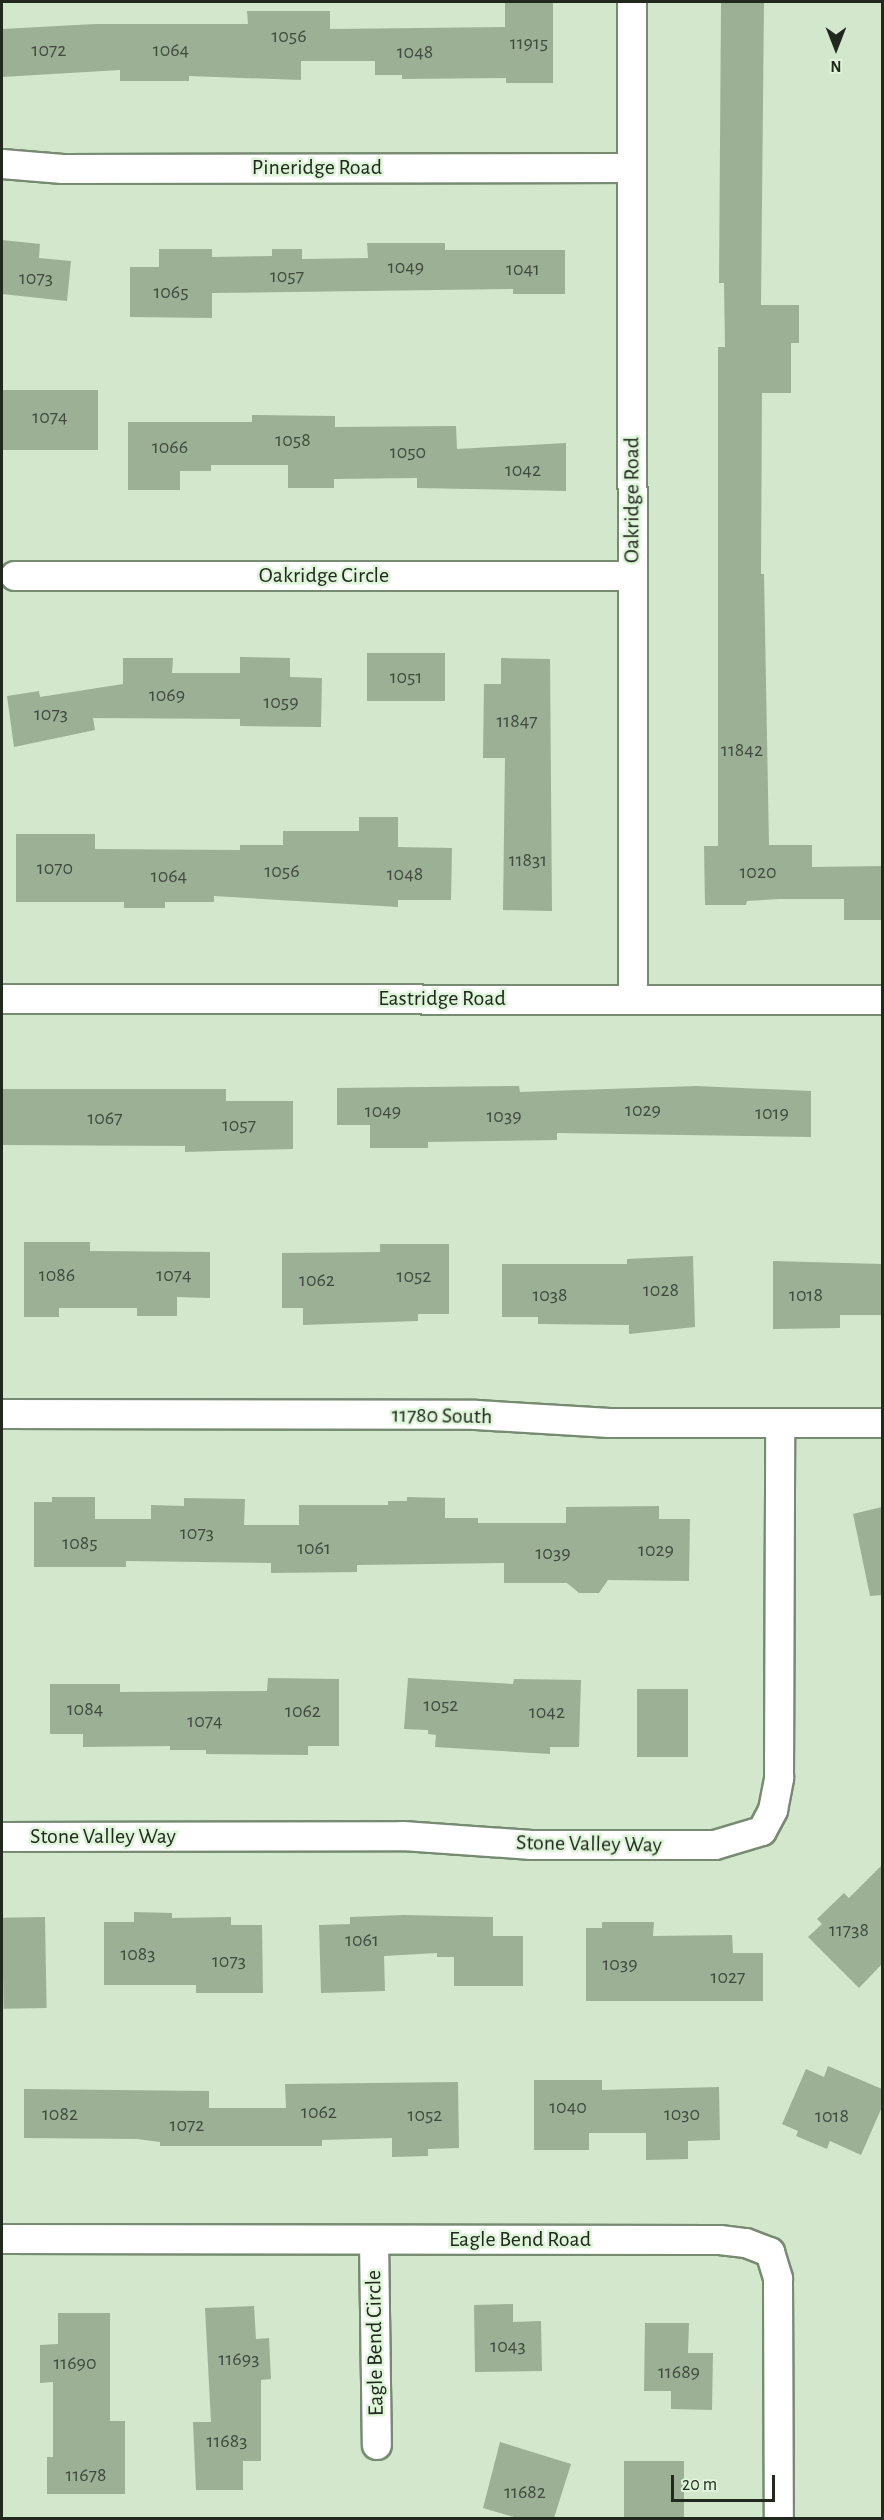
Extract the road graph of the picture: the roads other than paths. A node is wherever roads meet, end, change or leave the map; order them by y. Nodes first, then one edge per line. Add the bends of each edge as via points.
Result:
1 (632, 2) edge
2 (2, 164) edge
3 (632, 168) junction
4 (15, 576) dead end
5 (633, 576) junction
6 (2, 999) edge
7 (633, 999) junction
8 (882, 1000) edge
9 (2, 1414) edge
10 (780, 1423) junction
11 (882, 1423) edge
12 (2, 1838) edge
13 (2, 2239) edge
14 (374, 2240) junction
15 (376, 2445) dead end
16 (780, 2518) edge

1 - 3 street, Oakridge Road
2 - 3 street, Pineridge Road via 63,168
3 - 5 street, Oakridge Road
4 - 5 street, Oakridge Circle
5 - 7 street, Oakridge Road
6 - 7 street, Eastridge Road
7 - 8 street, Eastridge Road
9 - 10 street, 11780 South via 476,1415 610,1423
10 - 11 street, 11780 South
10 - 12 street, Stone Valley Way via 779,1778 773,1810 762,1832 715,1845 532,1845 403,1836
13 - 14 street, Eagle Bend Road
14 - 15 street, Eagle Bend Circle
14 - 16 street, Eagle Bend Road via 720,2240 746,2243 770,2252 778,2279

